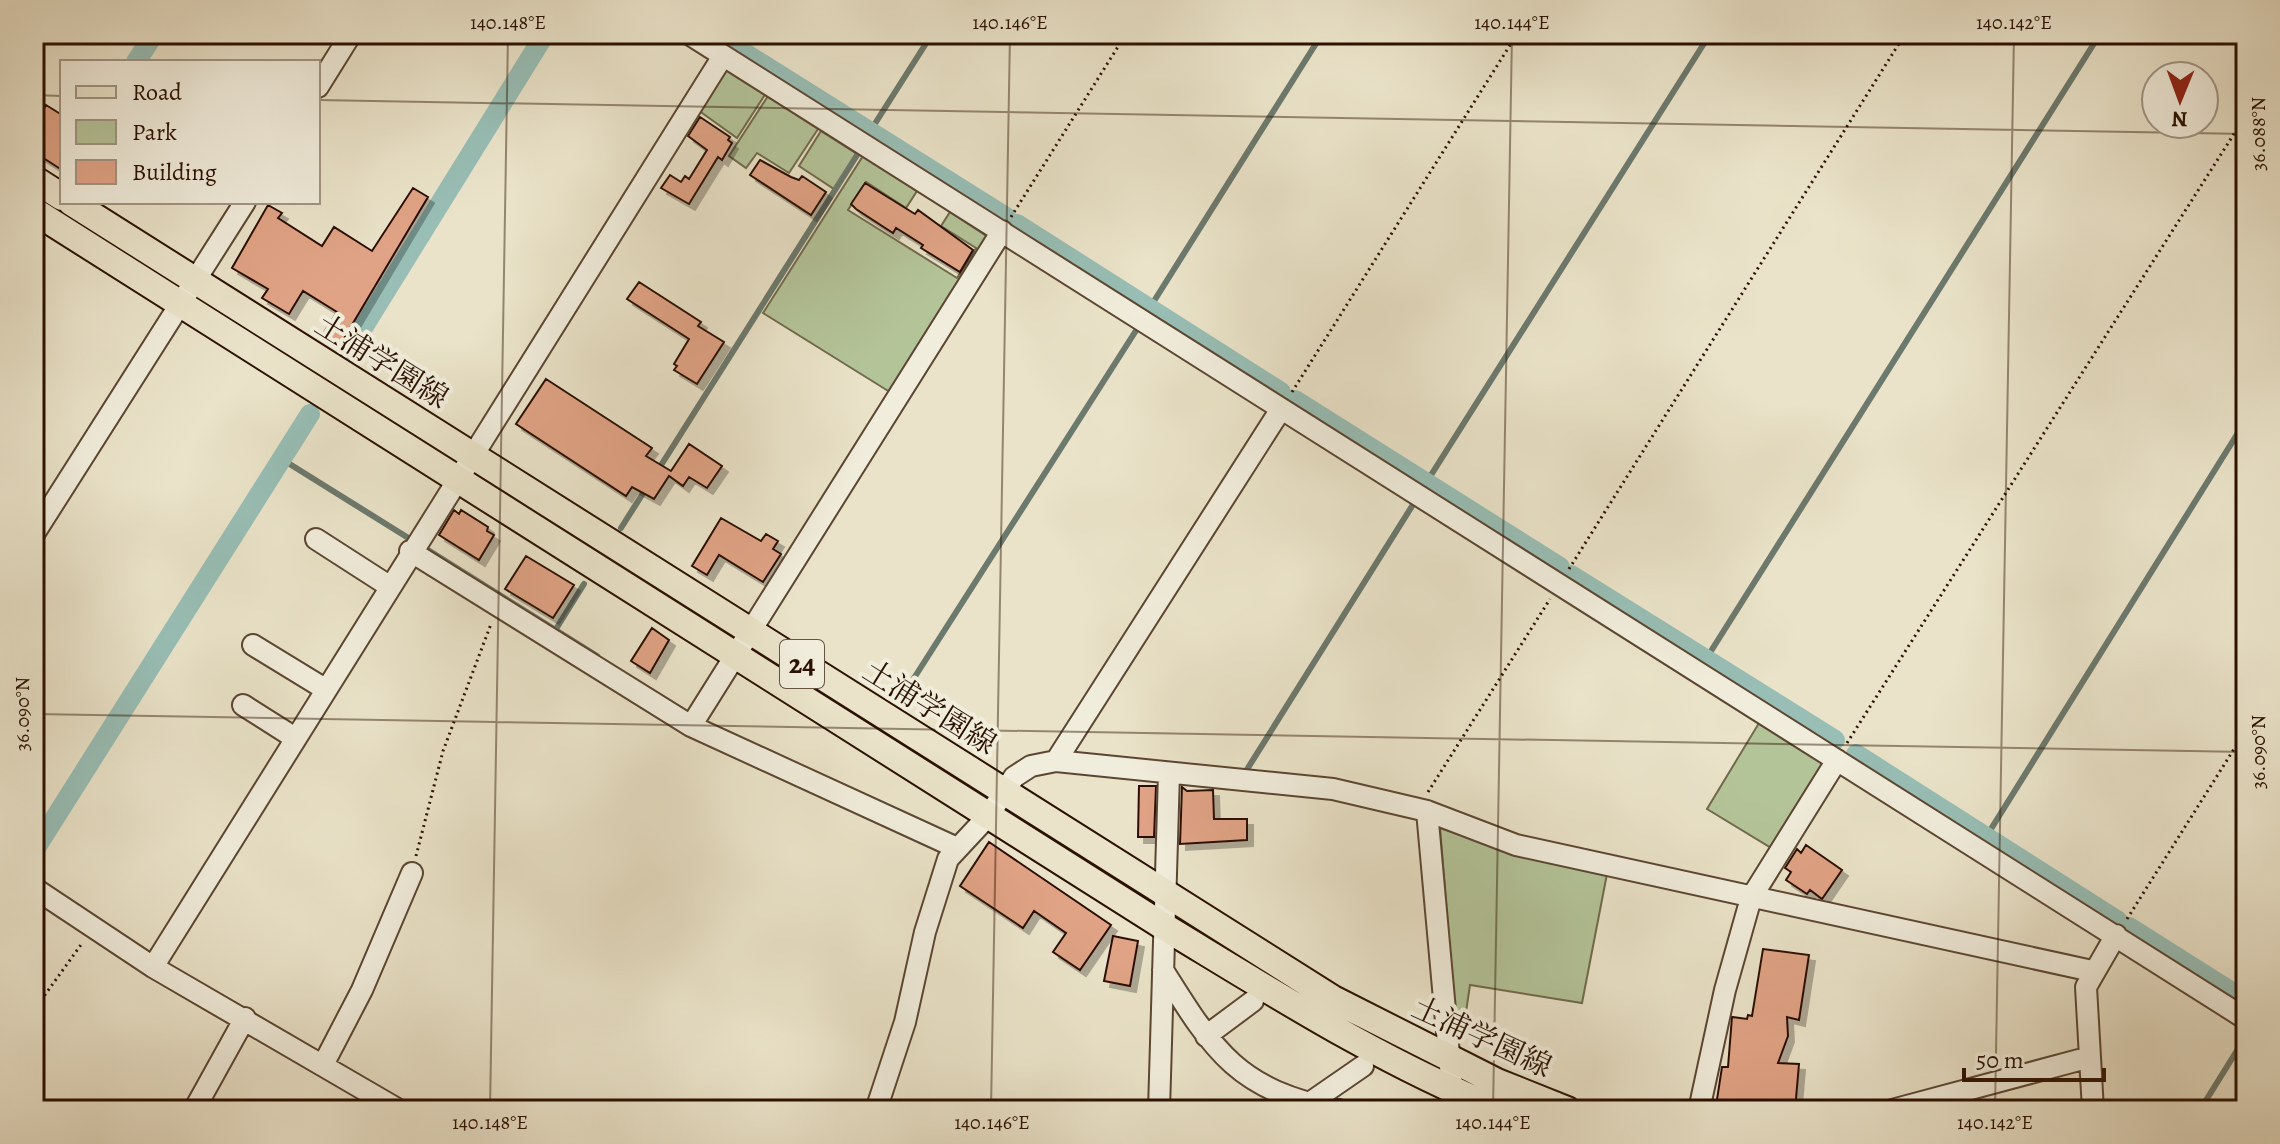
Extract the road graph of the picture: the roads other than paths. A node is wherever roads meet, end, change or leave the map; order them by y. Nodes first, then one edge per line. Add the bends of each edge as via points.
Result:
1 (351, 34) edge
2 (689, 34) edge
3 (723, 56) junction
4 (320, 84) edge
5 (34, 179) edge
6 (60, 196) edge
7 (74, 204) edge
8 (244, 204) edge
9 (34, 211) edge
10 (1002, 231) junction
11 (196, 280) junction
12 (181, 304) junction
13 (1281, 409) junction
14 (472, 456) junction
15 (457, 479) junction
16 (34, 534) edge
17 (316, 539) dead end
18 (410, 551) junction
19 (389, 586) junction
20 (750, 631) junction
21 (253, 645) dead end
22 (735, 654) junction
23 (325, 689) junction
24 (243, 705) dead end
25 (691, 726) junction
26 (295, 738) junction
27 (1837, 760) junction
28 (1056, 761) junction
29 (1169, 773) junction
30 (1004, 792) junction
31 (1427, 811) junction
32 (989, 815) junction
33 (957, 848) junction
34 (412, 873) road end
35 (34, 888) edge
36 (1165, 893) junction
37 (1751, 898) junction
38 (1163, 926) junction
39 (2116, 935) junction
40 (153, 967) junction
41 (1162, 969) junction
42 (2092, 971) junction
43 (1253, 1001) dead end
44 (245, 1018) junction
45 (2246, 1019) edge
46 (1206, 1036) junction
47 (2090, 1057) junction
48 (1450, 1060) junction
49 (323, 1065) junction
50 (1363, 1066) dead end
51 (1453, 1100) edge
52 (1308, 1104) junction
53 (194, 1110) edge
54 (399, 1110) edge
55 (876, 1110) edge
56 (1159, 1110) edge
57 (1339, 1110) edge
58 (1500, 1110) edge
59 (1567, 1110) edge
60 (1699, 1110) edge
61 (1892, 1110) edge
62 (2093, 1110) edge

1 - 4 street
2 - 3 street
3 - 10 street
3 - 14 street
5 - 6 main road
7 - 11 main road, 土浦学園線 / 24
8 - 11 street
9 - 12 main road, 土浦学園線 / 24
10 - 13 street
10 - 20 street
11 - 12 street
11 - 14 main road, 土浦学園線 / 24
12 - 15 main road, 土浦学園線 / 24
12 - 16 street
13 - 27 street
13 - 28 street
14 - 15 street
14 - 20 main road, 土浦学園線 / 24
15 - 18 street
15 - 22 main road, 土浦学園線 / 24
17 - 19 street
18 - 19 street
18 - 25 street
19 - 23 street
20 - 22 street
20 - 30 main road, 土浦学園線 / 24
21 - 23 street
22 - 25 street
22 - 32 main road, 土浦学園線 / 24
23 - 26 street
24 - 26 street
25 - 33 street
26 - 40 street
27 - 37 street
27 - 39 street
28 - 29 street
28 - 30 street via 1031,766
29 - 31 street via 1333,789
29 - 36 street
30 - 32 street
30 - 36 main road, 土浦学園線 / 24
31 - 37 street via 1516,845
31 - 48 street
32 - 33 street
32 - 38 main road, 土浦学園線 / 24
33 - 55 street via 948,859 925,932 905,1022
34 - 49 street
35 - 40 street
36 - 38 street
36 - 48 main road, 土浦学園線 / 24 via 1333,999
37 - 42 street
37 - 60 street
38 - 41 street
38 - 51 main road, 土浦学園線 / 24
39 - 42 street
39 - 45 street
40 - 44 street
41 - 46 street
41 - 56 street
42 - 47 street via 2086,987
43 - 46 street
44 - 49 street
44 - 53 street
46 - 52 street via 1245,1076
47 - 61 street
47 - 62 street
48 - 51 street
48 - 59 main road, 土浦学園線 / 24
49 - 54 street
50 - 52 street
51 - 58 main road, 土浦学園線 / 24
52 - 57 street

